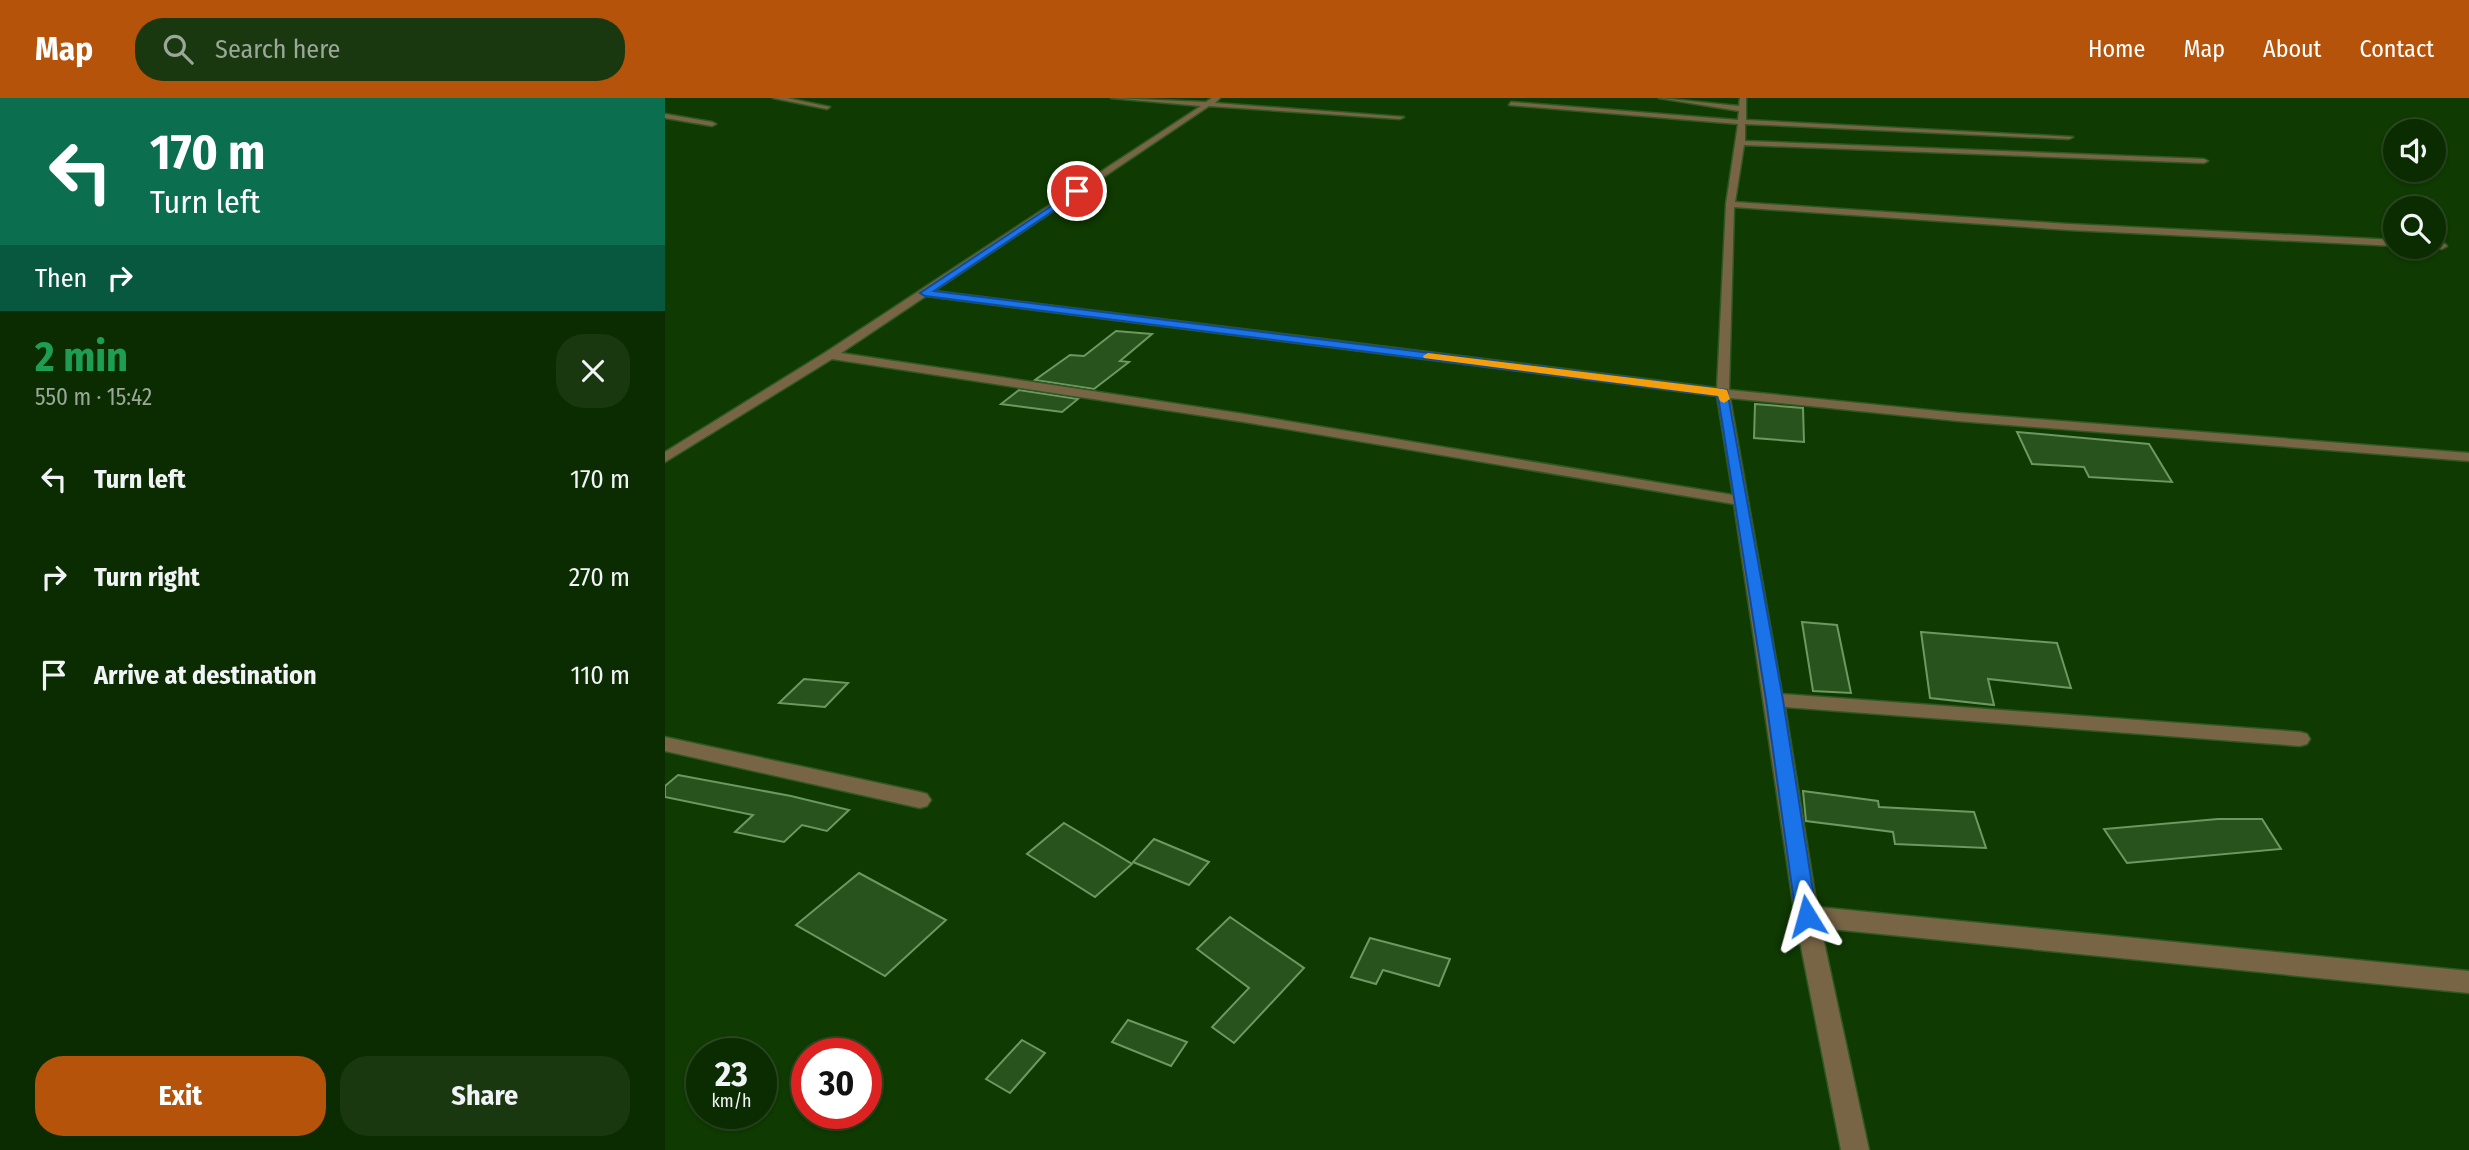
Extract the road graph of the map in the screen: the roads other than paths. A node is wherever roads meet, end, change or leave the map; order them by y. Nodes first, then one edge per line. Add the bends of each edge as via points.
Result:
1 (776, 98) edge
2 (1114, 98) edge
3 (1662, 98) edge
4 (1743, 98) edge
5 (1212, 101) edge
6 (1511, 104) dead end
7 (827, 107) dead end
8 (1743, 109) junction
9 (665, 116) edge
10 (1400, 117) dead end
11 (1743, 122) junction
12 (712, 124) dead end
13 (2069, 137) dead end
14 (1741, 143) junction
15 (2204, 161) dead end
16 (1730, 204) junction
17 (2383, 242) edge
18 (925, 293) junction
19 (830, 355) junction
20 (1723, 393) junction
21 (2469, 457) edge
22 (665, 458) edge
23 (1740, 501) junction
24 (1775, 700) junction
25 (2300, 739) dead end
26 (665, 744) edge
27 (920, 800) dead end
28 (1807, 916) junction
29 (2469, 982) edge
30 (1855, 1150) edge

1 - 7 street
2 - 5 street
3 - 8 street
4 - 8 street
5 - 10 street
5 - 18 street
6 - 11 street
8 - 11 street
9 - 12 street
11 - 13 street
11 - 14 street
14 - 15 street
14 - 16 street
16 - 17 street via 2069,228
16 - 20 street
18 - 19 street
18 - 20 street
19 - 22 street
19 - 23 street
20 - 21 street via 1972,418
20 - 23 street
23 - 24 street
24 - 25 street
24 - 28 street
26 - 27 street
28 - 29 street
28 - 30 street

